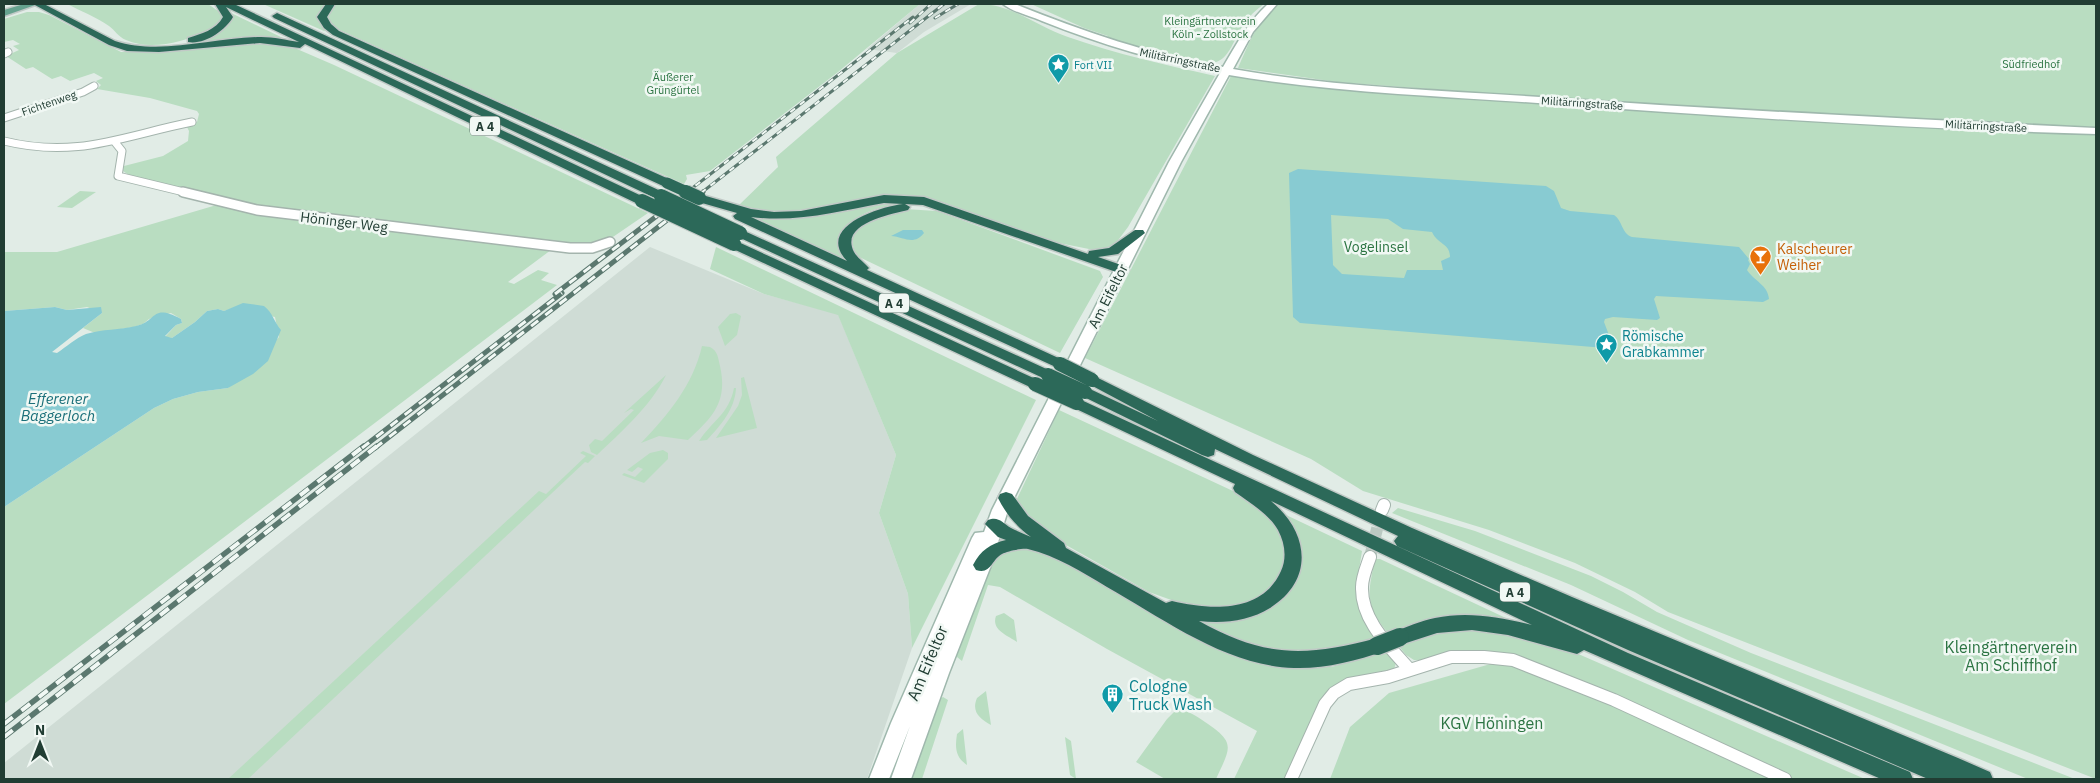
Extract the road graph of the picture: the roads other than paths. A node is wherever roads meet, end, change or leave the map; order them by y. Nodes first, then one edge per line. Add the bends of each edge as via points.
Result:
1 (33, 4) edge
2 (38, 4) edge
3 (58, 4) edge
4 (219, 4) edge
5 (227, 4) edge
6 (330, 4) edge
7 (1008, 4) edge
8 (1020, 4) edge
9 (1273, 4) edge
10 (23, 5) edge
11 (6, 8) edge
12 (259, 8) edge
13 (1074, 30) junction
14 (328, 52) junction
15 (1226, 70) junction
16 (419, 82) junction
17 (94, 86) dead end
18 (516, 114) junction
19 (4, 118) edge
20 (192, 122) dead end
21 (2096, 131) edge
22 (4, 141) edge
23 (114, 141) junction
24 (699, 198) junction
25 (940, 207) junction
26 (1139, 233) junction
27 (737, 238) junction
28 (610, 242) dead end
29 (1067, 251) junction
30 (1094, 254) junction
31 (1124, 265) junction
32 (879, 281) junction
33 (1085, 392) junction
34 (1216, 469) junction
35 (1006, 498) junction
36 (994, 524) junction
37 (1030, 536) junction
38 (1370, 557) tunnel mouth
39 (982, 565) junction
40 (1151, 602) junction
41 (1621, 659) junction
42 (1409, 670) junction
43 (879, 779) edge
44 (901, 779) edge
45 (1291, 779) edge
46 (1785, 779) edge
47 (1903, 779) edge
48 (1950, 779) edge
49 (1983, 779) edge

1 - 10 main road
2 - 14 highway via 128,48 269,40
3 - 4 highway via 106,30 116,39 149,46 186,42 216,30 226,23 228,17
5 - 14 highway, A 4
6 - 18 highway via 322,17 329,29
7 - 13 main road, Militärringstraße
8 - 13 main road, Militärringstraße
9 - 15 main road, Am Eifeltor via 1255,22
10 - 11 main road
12 - 16 highway, A 4
13 - 15 main road, Militärringstraße via 1161,58
14 - 27 highway, A 4, bridge via 642,201
15 - 21 main road, Militärringstraße via 1319,83 1575,103
15 - 26 main road, Am Eifeltor
16 - 18 highway
16 - 27 highway, A 4, bridge via 661,196
17 - 19 street, Fichtenweg
18 - 24 highway, bridge
20 - 23 street
22 - 23 street via 54,149
23 - 28 street, Höninger Weg via 122,151 118,176 257,210 570,248 592,248
24 - 25 highway via 750,213 774,216 801,215 884,199 924,201
24 - 32 highway
25 - 29 highway
25 - 32 highway via 908,206 882,210 854,225 844,245 848,256
26 - 30 highway via 1113,251
26 - 31 main road, Am Eifeltor
27 - 33 highway, A 4, bridge
27 - 33 highway, A 4, bridge via 1034,384
29 - 30 highway
29 - 31 highway
30 - 31 highway
31 - 35 main road, Am Eifeltor
32 - 33 highway, bridge via 1060,364
33 - 34 highway, A 4
33 - 48 highway, A 4 via 1477,576
33 - 49 highway, A 4 via 1213,443 1539,590
34 - 40 highway via 1262,503 1285,526 1293,553 1290,573 1266,602 1239,613 1192,613
34 - 41 highway, A 4
35 - 36 main road, Am Eifeltor
35 - 37 highway
36 - 37 highway via 1004,532
36 - 39 main road, Am Eifeltor
36 - 43 main road, Am Eifeltor via 982,537 971,561
37 - 39 highway via 996,549
37 - 40 highway
38 - 42 street via 1362,585 1367,612 1375,628
39 - 44 main road, Am Eifeltor
40 - 41 highway, bridge via 1237,649 1288,661 1341,656 1437,625 1474,623 1522,630
41 - 47 highway, A 4
42 - 45 street via 1349,684 1334,693
42 - 46 street via 1450,657 1513,660 1614,700

